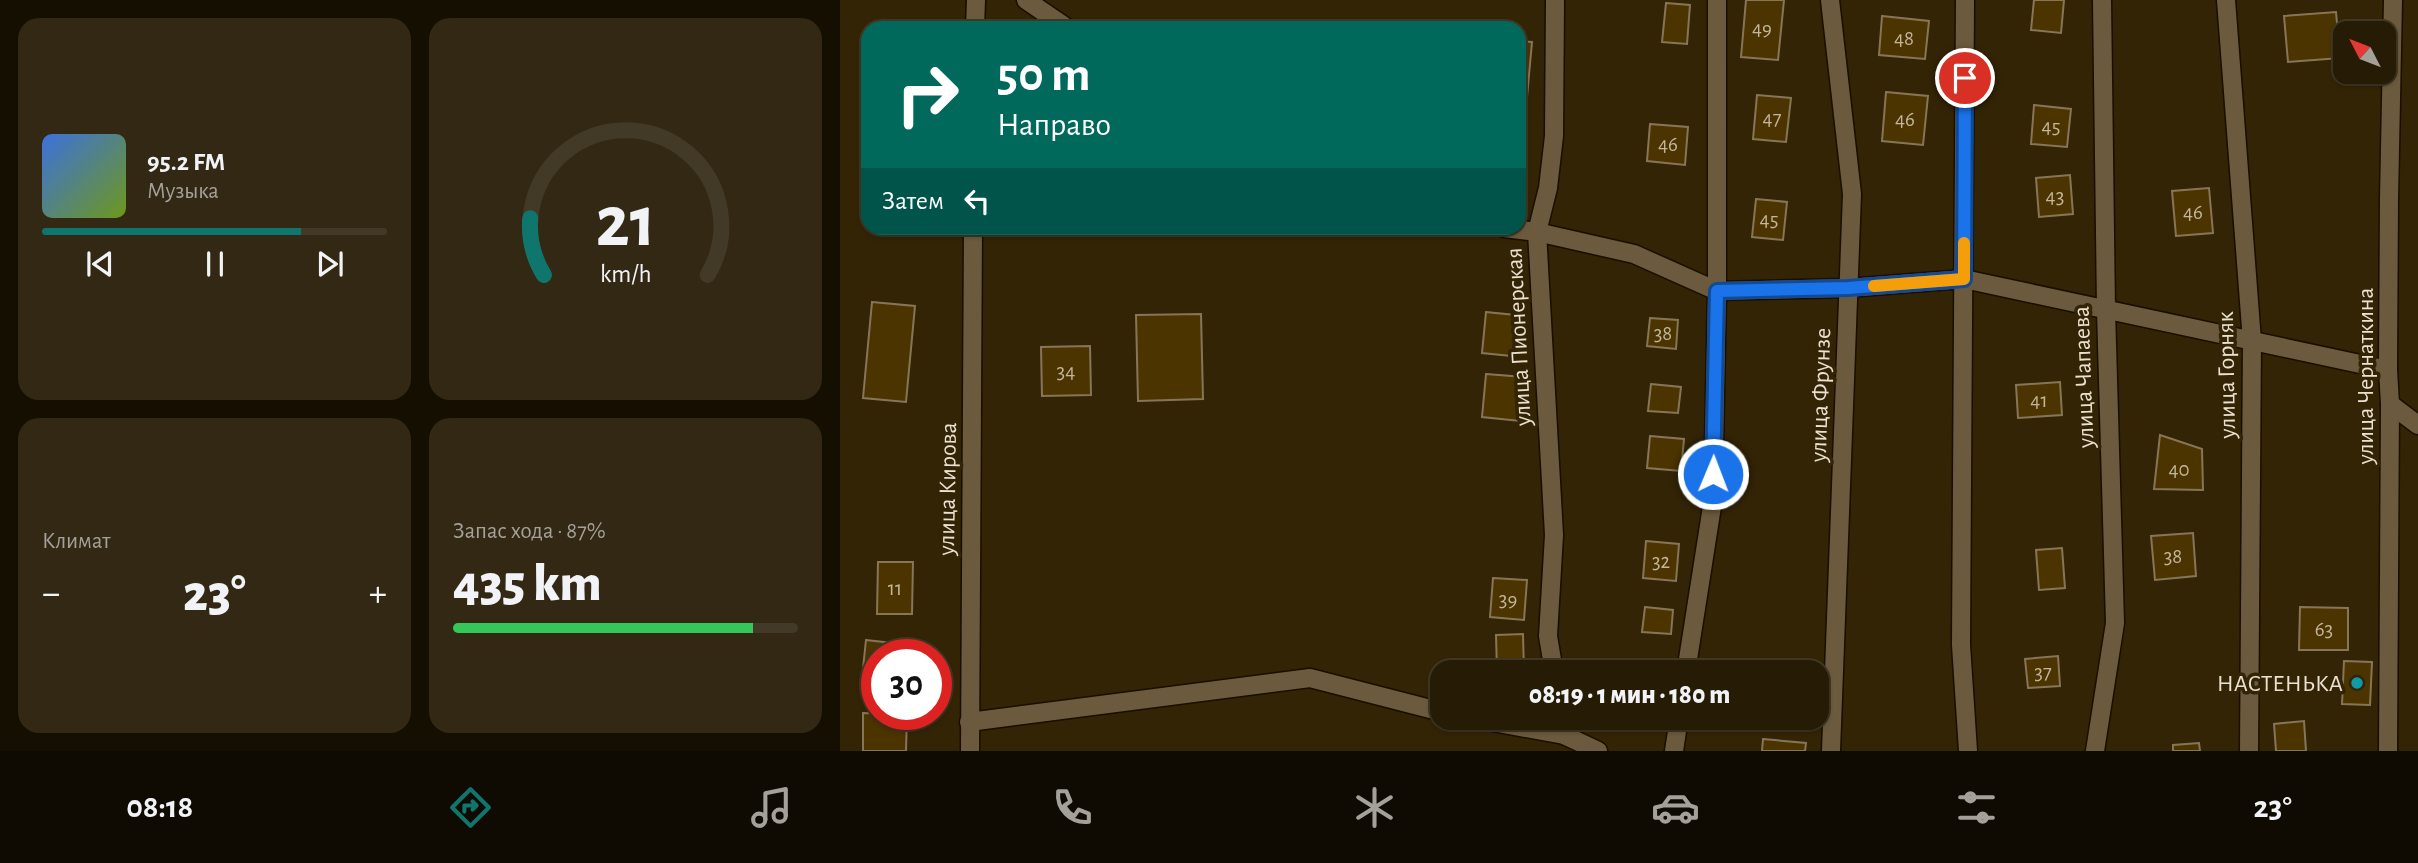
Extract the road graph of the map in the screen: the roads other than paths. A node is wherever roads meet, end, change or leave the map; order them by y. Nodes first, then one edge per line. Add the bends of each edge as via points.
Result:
1 (976, 0) edge
2 (1026, 0) edge
3 (1555, 0) edge
4 (1717, 0) edge
5 (1830, 0) edge
6 (1965, 0) edge
7 (2102, 0) edge
8 (2226, 0) edge
9 (2393, 0) edge
10 (975, 21) edge
11 (1058, 21) edge
12 (1526, 231) edge
13 (1537, 232) junction
14 (974, 235) edge
15 (1964, 279) junction
16 (1848, 288) junction
17 (1717, 291) junction
18 (2106, 310) junction
19 (2252, 341) junction
20 (2388, 370) junction
21 (2390, 404) junction
22 (2418, 425) edge
23 (1552, 660) edge
24 (1688, 660) edge
25 (1430, 709) edge
26 (969, 722) junction
27 (1568, 730) edge
28 (1677, 730) edge
29 (970, 751) edge
30 (1598, 751) edge
31 (1674, 751) edge
32 (1831, 751) edge
33 (1968, 751) edge
34 (2095, 751) edge
35 (2249, 751) edge
36 (2388, 751) edge

1 - 10 street
2 - 11 street
3 - 13 street, улица Пионерская via 1554,136
4 - 17 street
5 - 16 street, улица Фрунзе via 1852,194
6 - 15 street
7 - 18 street, улица Чапаева
8 - 19 street, улица Горняк
9 - 20 street, улица Чернаткина
12 - 13 street
13 - 17 street via 1634,254
13 - 23 street, улица Пионерская via 1554,535 1548,636
14 - 26 street, улица Кирова
15 - 16 street
15 - 18 street
15 - 33 street via 1961,645
16 - 17 street
16 - 32 street, улица Фрунзе
17 - 24 street via 1713,500
18 - 19 street
18 - 34 street, улица Чапаева via 2115,622
19 - 20 street
19 - 35 street, улица Горняк
20 - 21 street, улица Чернаткина
21 - 22 street
21 - 36 street, улица Чернаткина
25 - 26 street via 1310,678
26 - 29 street, улица Кирова
27 - 30 street
28 - 31 street

